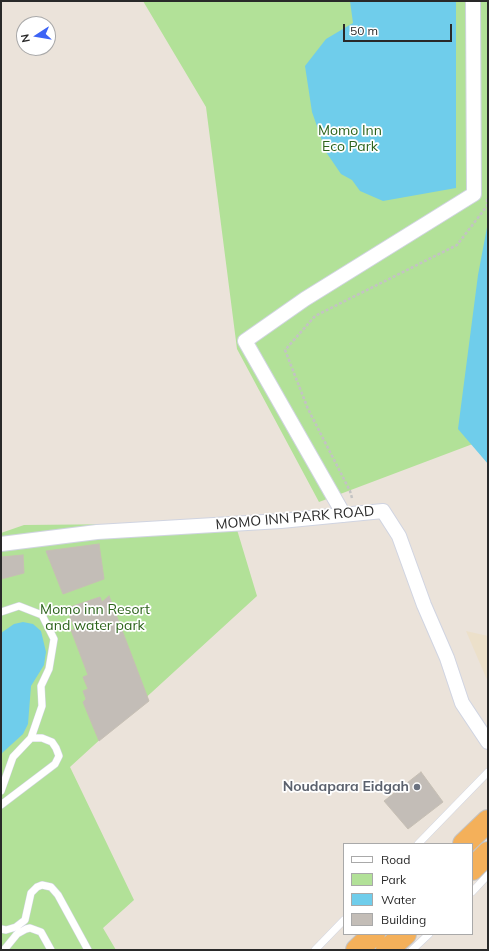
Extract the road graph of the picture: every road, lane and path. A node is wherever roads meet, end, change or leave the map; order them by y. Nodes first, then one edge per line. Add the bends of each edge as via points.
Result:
1 (473, 1) edge
2 (487, 198) dead end
3 (350, 514) junction
4 (1, 544) edge
5 (1, 612) edge
6 (31, 738) junction
7 (488, 742) edge
8 (488, 772) edge
9 (1, 791) edge
10 (1, 805) edge
11 (488, 820) edge
12 (419, 843) edge
13 (465, 843) edge
14 (488, 853) edge
15 (473, 868) edge
16 (488, 875) edge
17 (473, 891) edge
18 (343, 921) edge
19 (1, 929) edge
20 (373, 935) edge
21 (404, 935) edge
22 (428, 935) edge
23 (1, 944) edge
24 (4, 950) edge
25 (51, 950) edge
26 (88, 950) edge
27 (315, 950) edge
28 (357, 950) edge
29 (387, 950) edge
30 (412, 950) edge

1 - 3 street via 474,194 305,299 245,341
2 - 3 path via 487,206 457,245 315,316 285,350 308,410 350,491
3 - 4 street, MOMO INN PARK ROAD via 281,521 98,532
3 - 7 street, MOMO INN PARK ROAD via 382,511 399,536 462,703
5 - 6 lane via 19,606 42,616 54,639 49,668 41,686 42,706
6 - 9 lane via 13,757
6 - 10 lane via 42,738 52,742 59,756 55,764
8 - 12 lane
11 - 13 highway
14 - 15 highway
16 - 17 lane
18 - 27 lane
19 - 26 lane via 11,929 25,920 31,893 37,887 51,887
20 - 28 highway
21 - 29 highway
22 - 30 lane
23 - 24 lane
24 - 25 lane via 17,934 30,928 41,932

